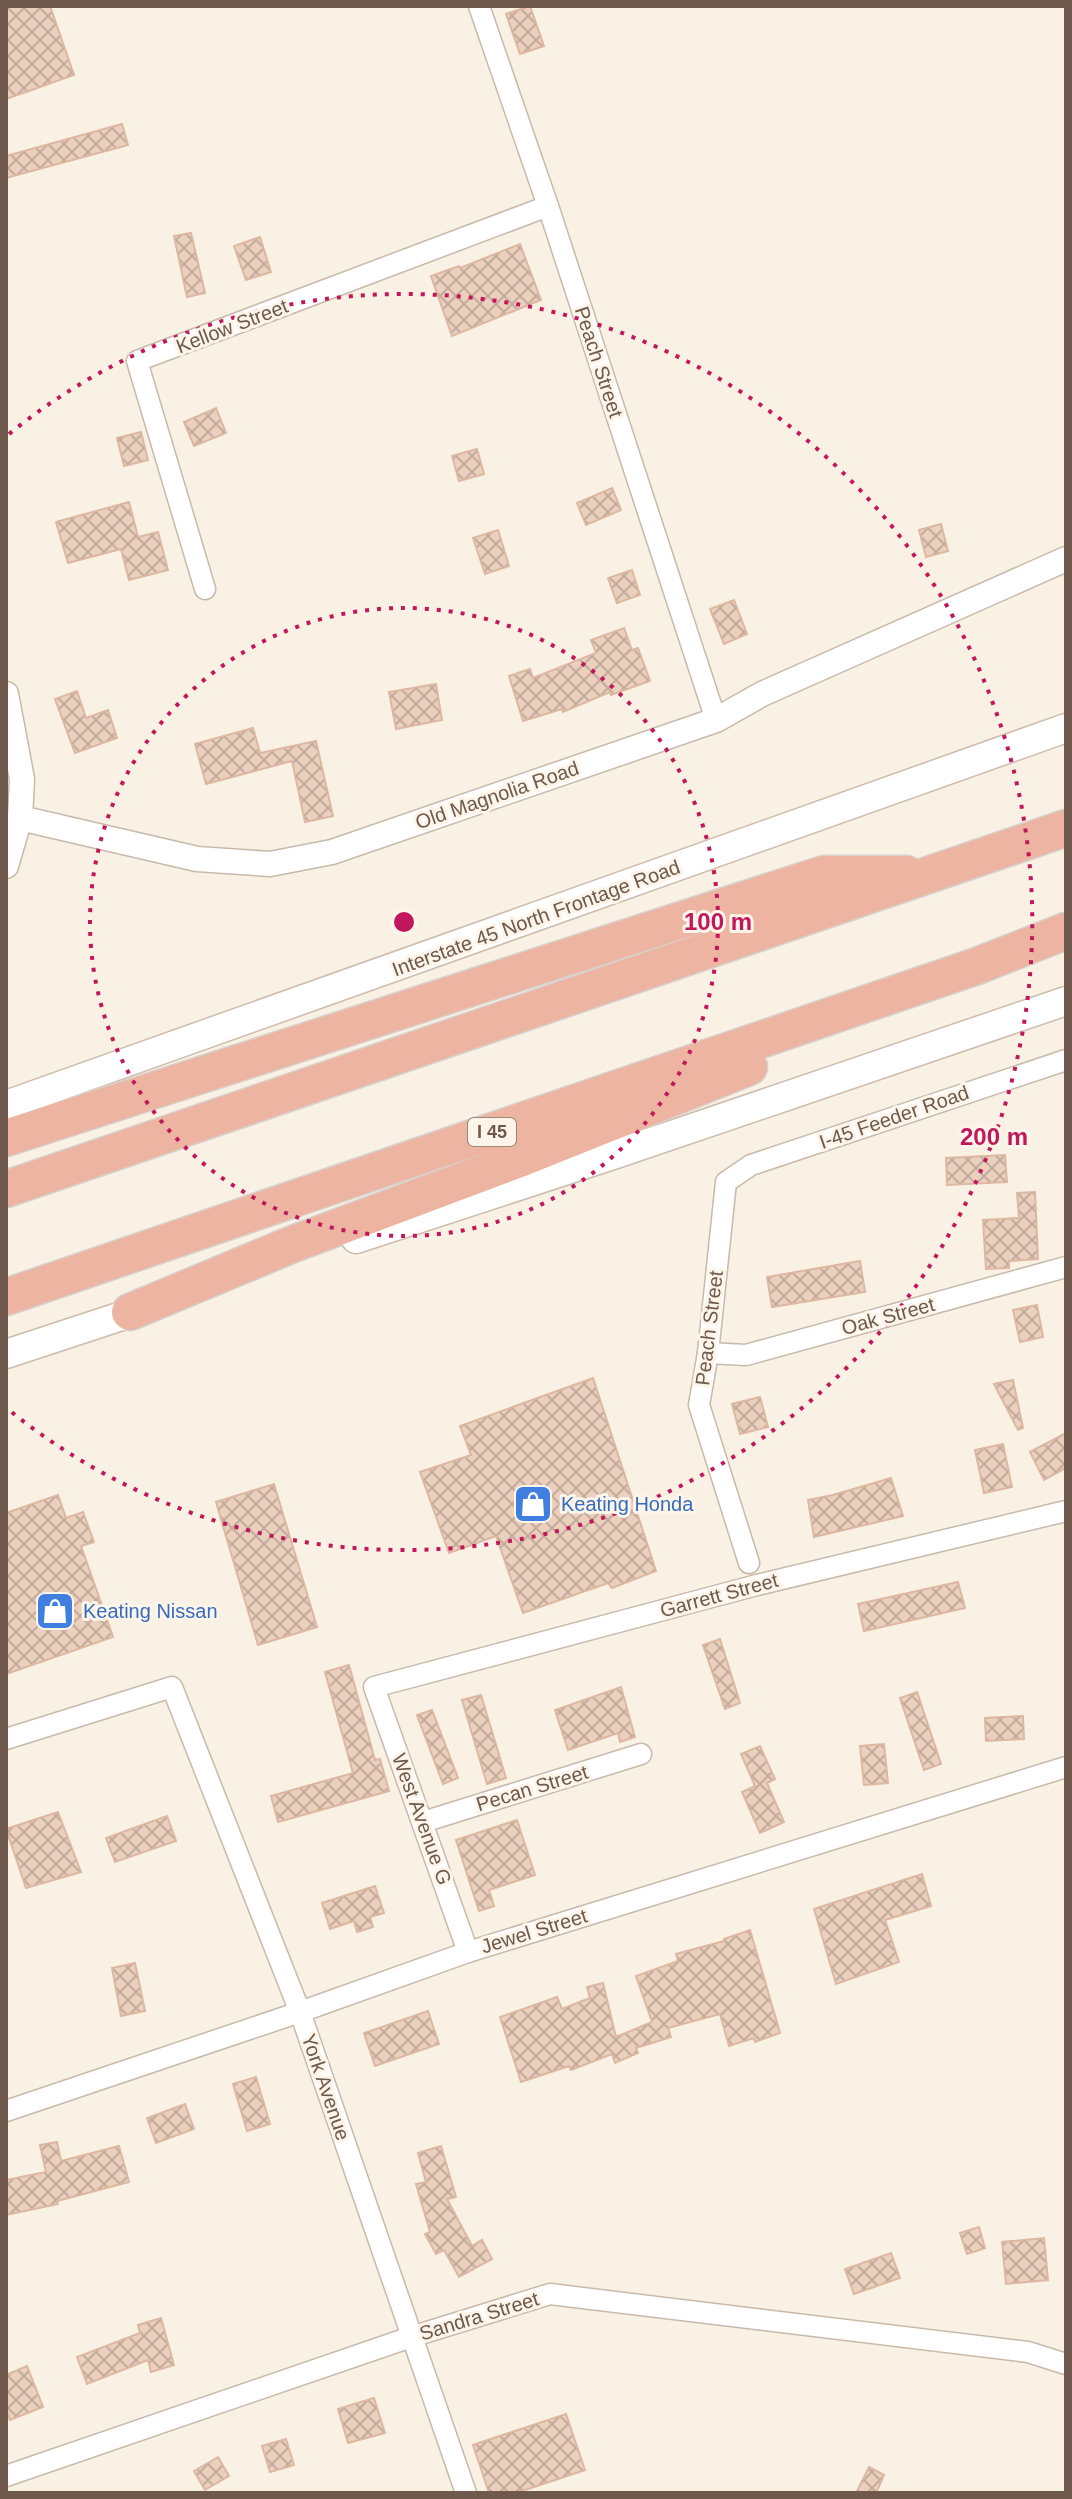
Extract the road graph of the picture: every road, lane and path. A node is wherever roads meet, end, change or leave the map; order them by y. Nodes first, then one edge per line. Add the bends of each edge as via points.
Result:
1 (479, 6) edge
2 (548, 206) junction
3 (1066, 559) edge
4 (205, 589) dead end
5 (6, 694) edge
6 (716, 720) junction
7 (1066, 728) edge
8 (20, 818) junction
9 (1066, 828) edge
10 (6, 866) edge
11 (939, 873) junction
12 (1066, 931) edge
13 (977, 966) junction
14 (1066, 1001) edge
15 (1066, 1060) edge
16 (6, 1105) edge
17 (6, 1138) edge
18 (726, 1182) joint
19 (6, 1189) edge
20 (1066, 1267) edge
21 (6, 1297) edge
22 (130, 1312) junction
23 (708, 1353) junction
24 (6, 1354) edge
25 (1066, 1511) edge
26 (749, 1563) dead end
27 (374, 1687) joint
28 (6, 1739) edge
29 (641, 1754) dead end
30 (1066, 1767) edge
31 (423, 1822) junction
32 (468, 1952) junction
33 (300, 2012) junction
34 (6, 2111) edge
35 (411, 2337) junction
36 (1066, 2364) edge
37 (6, 2476) edge
38 (466, 2493) edge

1 - 2 street, Peach Street
2 - 4 street, Kellow Street via 137,361
2 - 6 street, Peach Street
3 - 6 street, Old Magnolia Road via 762,694
5 - 8 street via 22,779
6 - 8 street, Old Magnolia Road via 332,852 270,864 197,859
7 - 16 main road, Interstate 45 North Frontage Road
8 - 10 street
9 - 11 highway
11 - 17 highway via 824,874
11 - 19 highway
12 - 13 highway, I 45
13 - 21 highway, I 45
13 - 22 highway via 709,1084
14 - 22 main road
15 - 18 street, I-45 Feeder Road via 751,1165
18 - 23 street, Peach Street
20 - 23 street, Oak Street via 746,1355
22 - 24 main road
23 - 26 street, Peach Street via 699,1405
25 - 27 street, Garrett Street via 757,1585
27 - 31 street, West Avenue G
28 - 33 street, York Avenue via 172,1687
29 - 31 street, Pecan Street
30 - 32 street, Jewel Street
31 - 32 street, West Avenue G
32 - 33 street, Jewel Street
33 - 34 street, Jewel Street
33 - 35 street, York Avenue
35 - 36 street, Sandra Street via 550,2294 1028,2352
35 - 37 street, Sandra Street
35 - 38 street, York Avenue

